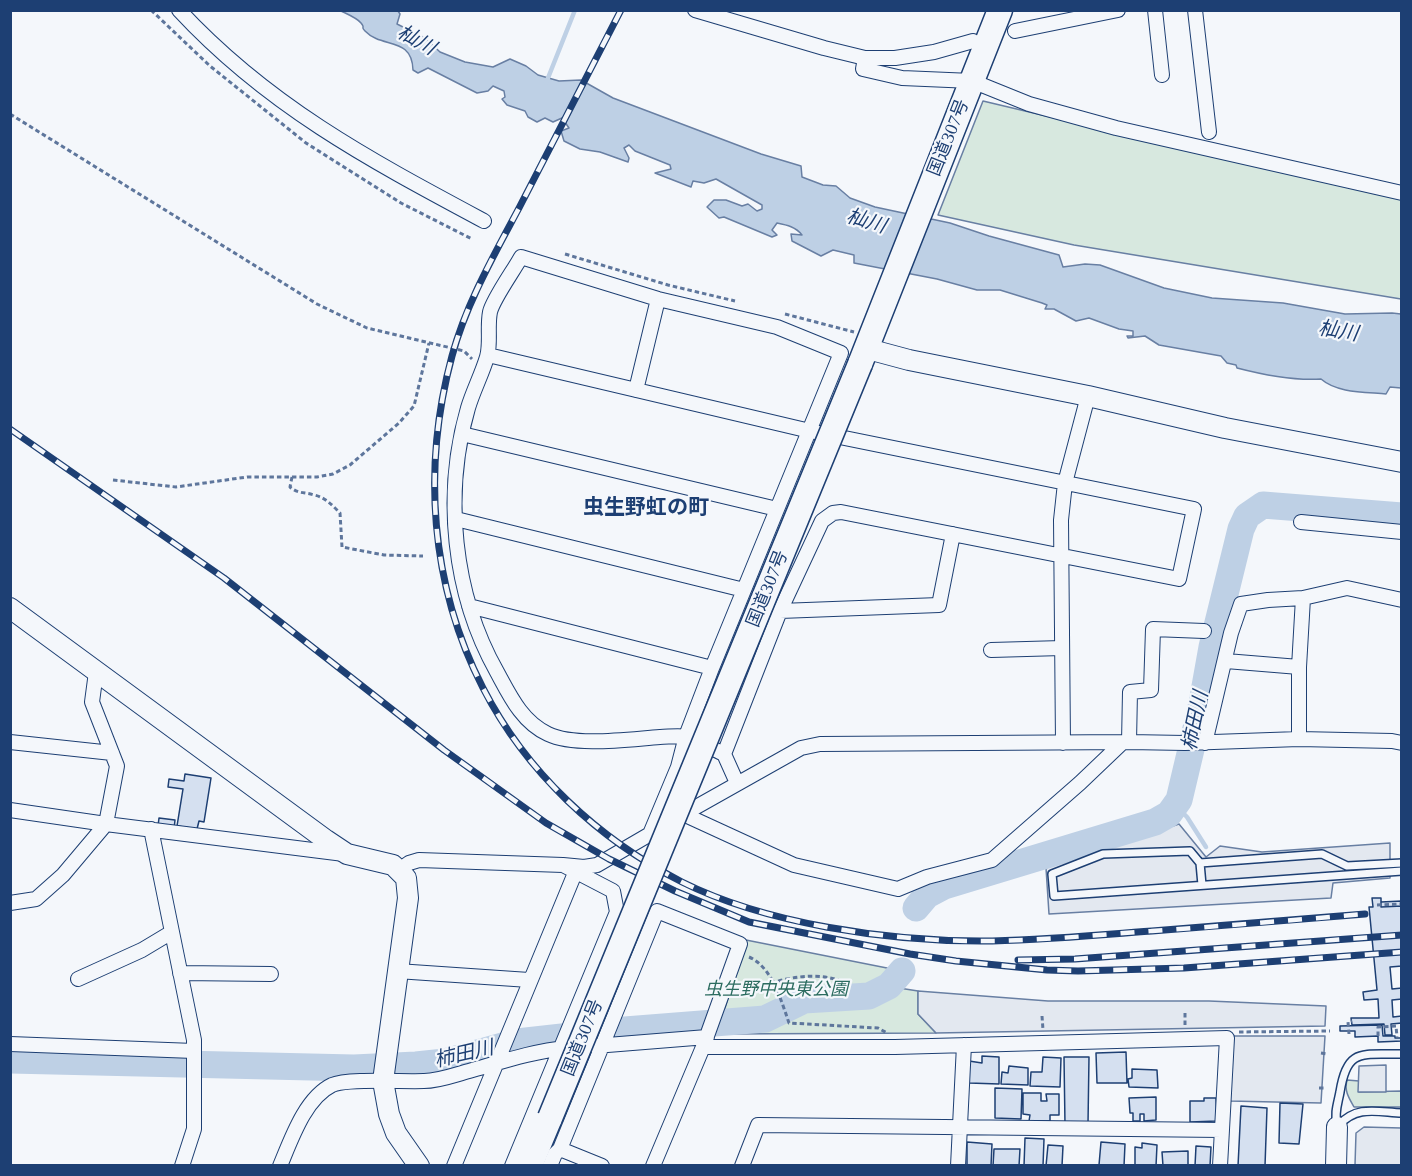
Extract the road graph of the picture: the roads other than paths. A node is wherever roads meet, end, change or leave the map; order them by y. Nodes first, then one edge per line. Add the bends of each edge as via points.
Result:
1 (179, 10) edge
2 (696, 10) edge
3 (1000, 10) edge
4 (1118, 10) edge
5 (1155, 10) edge
6 (1195, 10) edge
7 (1016, 32) dead end
8 (973, 41) dead end
9 (866, 58) junction
10 (1162, 75) dead end
11 (969, 88) junction
12 (1209, 132) dead end
13 (1401, 193) edge
14 (484, 221) dead end
15 (658, 298) junction
16 (869, 344) junction
17 (488, 355) junction
18 (636, 390) junction
19 (1088, 396) junction
20 (810, 431) junction
21 (462, 434) junction
22 (1401, 462) edge
23 (1065, 483) junction
24 (777, 509) junction
25 (456, 519) junction
26 (1301, 522) dead end
27 (1401, 532) edge
28 (953, 534) junction
29 (1061, 556) junction
30 (744, 590) junction
31 (1303, 598) junction
32 (1401, 600) edge
33 (469, 606) junction
34 (10, 608) edge
35 (780, 611) junction
36 (1204, 631) dead end
37 (1062, 648) junction
38 (991, 650) dead end
39 (1226, 661) junction
40 (1299, 667) junction
41 (712, 668) junction
42 (96, 672) junction
43 (686, 736) junction
44 (1299, 739) junction
45 (10, 742) edge
46 (1126, 742) junction
47 (1063, 743) junction
48 (1196, 743) junction
49 (1401, 743) edge
50 (112, 753) junction
51 (724, 754) junction
52 (737, 783) junction
53 (10, 810) edge
54 (683, 814) junction
55 (106, 824) junction
56 (151, 830) junction
57 (650, 834) junction
58 (347, 854) junction
59 (1200, 863) junction
60 (1401, 863) edge
61 (569, 869) junction
62 (399, 870) junction
63 (1401, 871) edge
64 (1202, 885) junction
65 (10, 903) edge
66 (172, 932) junction
67 (397, 971) junction
68 (180, 973) junction
69 (271, 974) dead end
70 (78, 979) dead end
71 (529, 980) junction
72 (706, 1040) junction
73 (10, 1044) edge
74 (603, 1045) junction
75 (964, 1045) junction
76 (561, 1047) junction
77 (194, 1051) junction
78 (1401, 1054) edge
79 (497, 1060) junction
80 (383, 1073) junction
81 (1401, 1113) edge
82 (1337, 1127) junction
83 (960, 1128) junction
84 (1222, 1130) junction
85 (560, 1149) junction
86 (182, 1166) edge
87 (280, 1166) edge
88 (418, 1166) edge
89 (454, 1166) edge
90 (512, 1166) edge
91 (530, 1166) edge
92 (550, 1166) edge
93 (602, 1166) edge
94 (653, 1166) edge
95 (742, 1166) edge
96 (958, 1166) edge
97 (1220, 1166) edge
98 (1336, 1166) edge

1 - 14 street via 237,67 307,120
2 - 9 street
3 - 11 highway, 国道307号
4 - 7 street
5 - 10 street
6 - 12 street
8 - 9 street via 934,52
9 - 11 street via 863,69
11 - 13 street via 1116,128
11 - 16 highway, 国道307号
15 - 17 street via 521,257 490,310
15 - 18 street
15 - 20 street via 777,327 842,354
16 - 19 street via 909,360
16 - 91 highway, 国道307号, bridge
17 - 18 street
17 - 21 street
18 - 20 street
19 - 22 street via 1225,428
19 - 23 street
20 - 23 street
20 - 24 street
21 - 24 street
21 - 25 street
23 - 29 street
23 - 29 street via 1194,509 1179,579
24 - 30 street
25 - 30 street
25 - 33 street via 458,558
26 - 27 street
28 - 29 street
28 - 35 street via 939,605
28 - 35 street via 833,513 822,521
29 - 37 street
30 - 41 street
31 - 32 street via 1347,588
31 - 39 street via 1241,604
31 - 40 street
33 - 41 street
33 - 43 street via 489,658 514,703 538,729 582,741
34 - 42 street
35 - 51 street
36 - 46 street via 1153,629 1151,690 1130,692
37 - 38 street
37 - 47 street
39 - 40 street
39 - 48 street
40 - 44 street
41 - 43 street
42 - 50 street via 92,702
42 - 58 street
43 - 51 street
43 - 57 street via 678,767
44 - 48 street
44 - 49 street
45 - 50 street
46 - 47 street
46 - 48 street
46 - 54 street via 992,860 898,889 795,865
47 - 52 street via 820,744 801,748
50 - 55 street via 117,766
51 - 52 street
52 - 54 street
53 - 55 street
54 - 57 street
55 - 56 street
55 - 65 street via 63,875 36,899
56 - 58 street
56 - 66 street
57 - 61 street via 597,865
58 - 62 street
59 - 60 lane via 1322,854 1347,866
59 - 64 lane
59 - 64 lane via 1190,851 1103,854 1052,874 1054,896
61 - 62 street via 419,861 409,862
61 - 71 street
61 - 76 street via 613,891 617,912
62 - 67 street via 408,883 408,898
63 - 64 lane
66 - 68 street
66 - 70 street
67 - 71 street
67 - 80 street
68 - 69 street
68 - 77 street
71 - 79 street
72 - 74 street
72 - 74 street via 740,944 657,911
72 - 75 street via 895,1047
72 - 94 street
73 - 77 street
74 - 76 street
74 - 85 street
75 - 83 street
75 - 84 street via 1227,1038
76 - 79 street
76 - 90 street
77 - 86 street via 194,1129
78 - 82 lane via 1358,1055 1350,1061 1334,1116
79 - 80 street via 427,1081
79 - 89 street
80 - 87 street via 331,1086 316,1099
80 - 88 street via 396,1133
81 - 82 lane via 1351,1113
82 - 98 street
83 - 84 street
83 - 95 street via 758,1125
83 - 96 street
84 - 97 street
85 - 92 street
85 - 93 street

